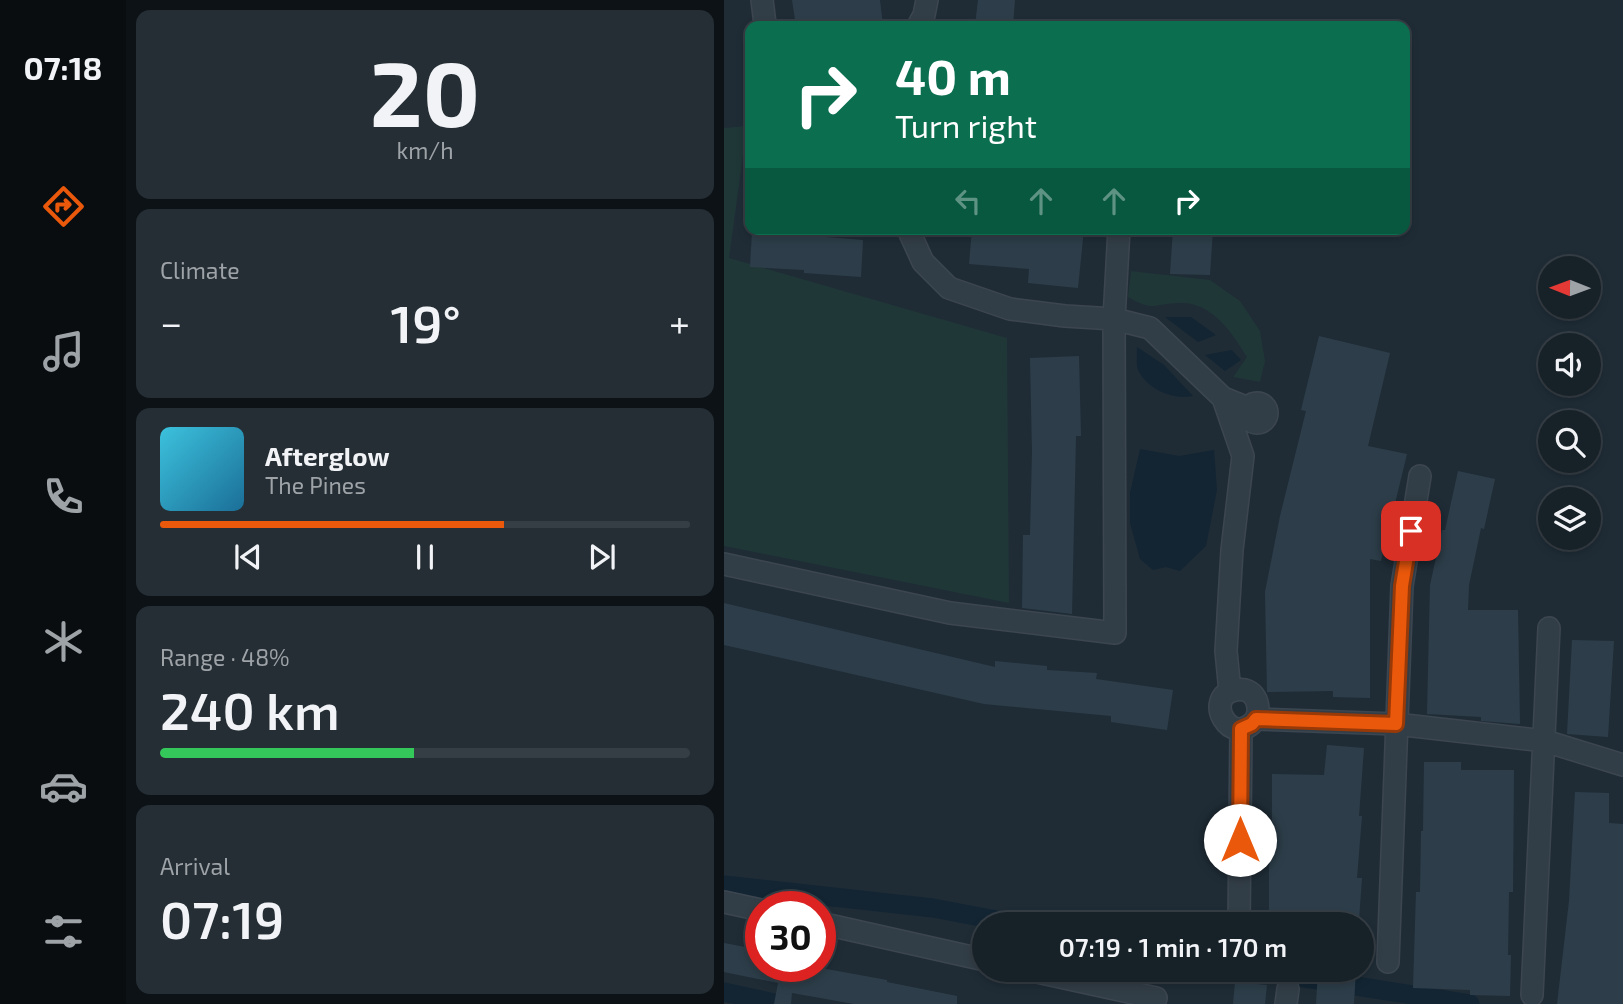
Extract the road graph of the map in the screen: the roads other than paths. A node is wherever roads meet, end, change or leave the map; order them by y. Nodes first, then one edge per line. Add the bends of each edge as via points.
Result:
1 (762, 0) edge
2 (765, 21) edge
3 (911, 235) edge
4 (1119, 235) edge
5 (1114, 319) junction
6 (1223, 398) junction
7 (1243, 456) junction
8 (1420, 476) dead end
9 (724, 564) edge
10 (1549, 628) dead end
11 (1230, 692) junction
12 (1248, 724) junction
13 (1396, 724) junction
14 (1545, 741) junction
15 (1622, 765) edge
16 (724, 902) edge
17 (745, 907) edge
18 (1240, 912) edge
19 (836, 927) edge
20 (972, 957) edge
21 (1388, 962) dead end
22 (1083, 982) edge
23 (1532, 995) dead end
24 (1154, 1004) edge

1 - 2 street
3 - 5 street via 923,262 949,289 1010,309
4 - 5 street
5 - 6 street via 1150,328
5 - 9 street via 1115,633 950,613
6 - 7 street
6 - 7 street via 1253,416
7 - 11 street via 1227,638
8 - 13 street via 1402,586
10 - 14 street
11 - 12 street via 1243,690 1254,696 1259,707
11 - 12 street via 1221,702 1221,716 1229,726
12 - 13 street
12 - 18 street
13 - 14 street
13 - 21 street
14 - 15 street
14 - 23 street
16 - 17 street
19 - 20 street
22 - 24 street via 1156,998

